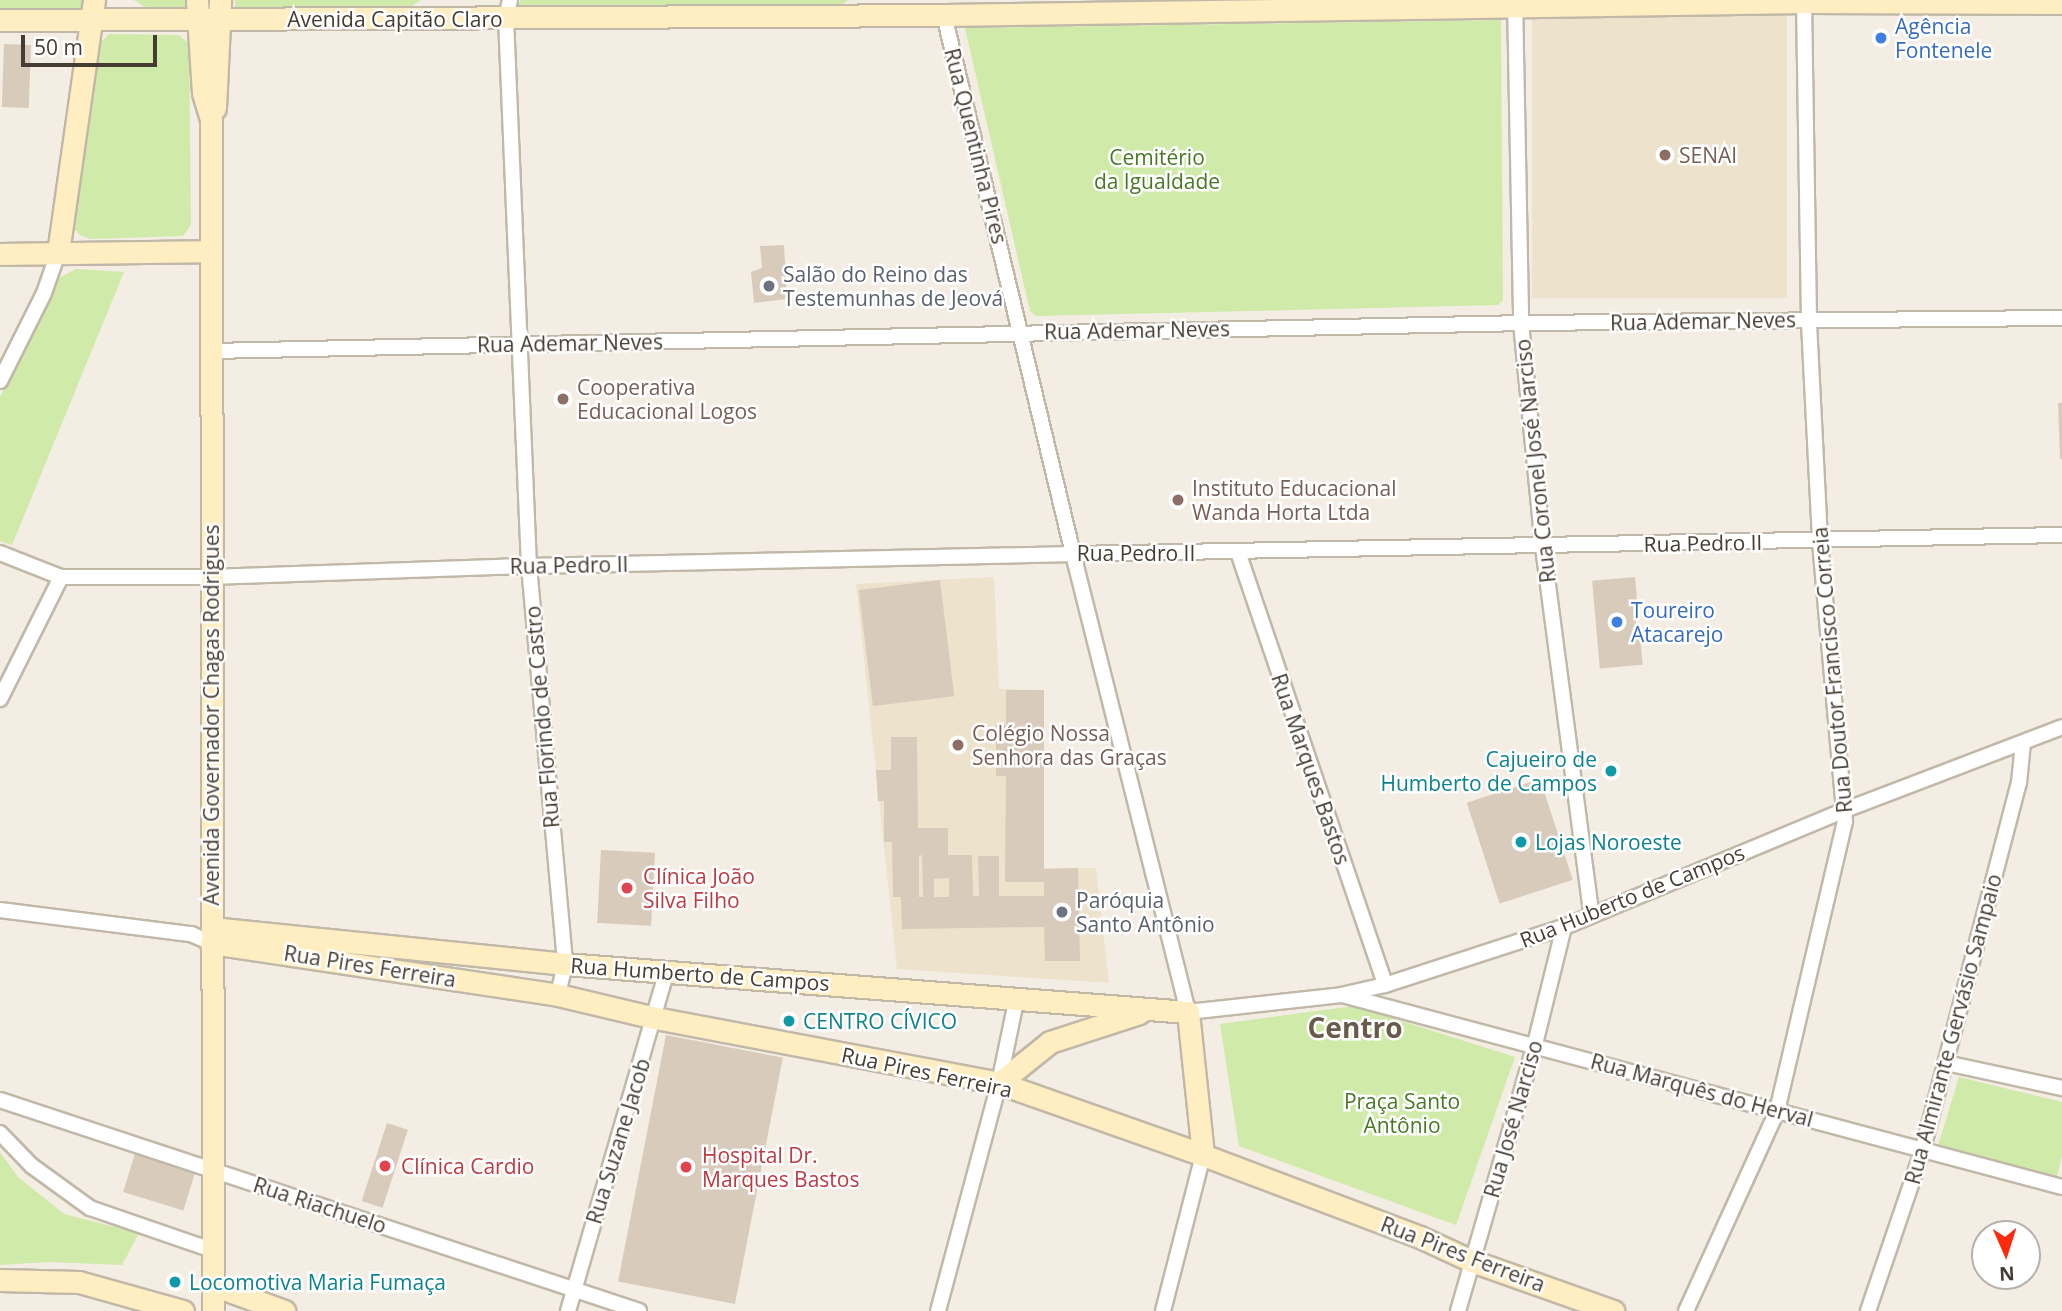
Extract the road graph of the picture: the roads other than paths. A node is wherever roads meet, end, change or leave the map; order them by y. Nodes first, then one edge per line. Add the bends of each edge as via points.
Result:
1 (124, 0) edge
2 (1804, 1) edge
3 (1910, 1) edge
4 (1516, 3) edge
5 (1576, 3) edge
6 (2062, 3) edge
7 (1190, 6) edge
8 (1235, 6) edge
9 (872, 7) edge
10 (508, 9) edge
11 (93, 10) edge
12 (197, 10) edge
13 (220, 10) edge
14 (950, 10) edge
15 (149, 19) junction
16 (0, 20) edge
17 (211, 119) junction
18 (211, 251) junction
19 (58, 253) junction
20 (0, 254) edge
21 (2062, 318) edge
22 (1809, 320) junction
23 (1521, 323) junction
24 (1021, 333) junction
25 (518, 345) junction
26 (211, 351) junction
27 (0, 381) edge
28 (2062, 536) edge
29 (1820, 540) junction
30 (1543, 547) junction
31 (1238, 552) junction
32 (0, 553) edge
33 (1073, 554) junction
34 (528, 566) junction
35 (61, 577) junction
36 (210, 578) junction
37 (0, 699) edge
38 (2062, 727) edge
39 (2023, 743) junction
40 (1845, 810) junction
41 (0, 910) edge
42 (1591, 914) junction
43 (1564, 927) junction
44 (205, 935) junction
45 (565, 964) junction
46 (667, 971) junction
47 (1385, 985) junction
48 (558, 995) junction
49 (1341, 995) junction
50 (1017, 998) junction
51 (1151, 1009) junction
52 (1188, 1012) junction
53 (655, 1018) junction
54 (1535, 1045) junction
55 (1946, 1063) junction
56 (999, 1083) junction
57 (2062, 1088) edge
58 (0, 1100) edge
59 (1777, 1111) junction
60 (0, 1133) edge
61 (1922, 1152) junction
62 (1203, 1155) junction
63 (211, 1169) junction
64 (2062, 1186) edge
65 (212, 1250) junction
66 (1472, 1261) junction
67 (0, 1280) edge
68 (213, 1285) junction
69 (574, 1290) junction
70 (183, 1311) edge
71 (213, 1311) edge
72 (284, 1311) edge
73 (568, 1311) edge
74 (639, 1311) edge
75 (938, 1311) edge
76 (1163, 1311) edge
77 (1458, 1311) edge
78 (1614, 1311) edge
79 (1686, 1311) edge
80 (1868, 1311) edge

1 - 15 street
2 - 3 street, Avenida Capitão Claro
2 - 5 street, Avenida Capitão Claro
2 - 22 street, Rua Doutor Francisco Correia
3 - 6 street, Avenida Capitão Claro
4 - 5 street, Avenida Capitão Claro
4 - 8 street, Avenida Capitão Claro
4 - 23 street, Rua Coronel José Narciso
7 - 8 street, Avenida Capitão Claro
7 - 14 street, Avenida Capitão Claro
9 - 10 street, Avenida Capitão Claro
9 - 14 street, Avenida Capitão Claro
10 - 13 street, Avenida Capitão Claro
10 - 25 street, Rua Florindo de Castro
11 - 15 street, Avenida Capitão Claro
11 - 16 street, Avenida Capitão Claro
11 - 19 street
12 - 13 street, Avenida Capitão Claro
12 - 15 street, Avenida Capitão Claro
12 - 17 street, Avenida Governador Chagas Rodrigues via 203,93
13 - 17 street, Avenida Governador Chagas Rodrigues
14 - 24 street, Rua Quentinha Pires
17 - 18 street, Avenida Governador Chagas Rodrigues
18 - 19 street
18 - 26 street, Avenida Governador Chagas Rodrigues
19 - 20 street
19 - 27 street via 44,293
21 - 22 street, Rua Ademar Neves
22 - 23 street, Rua Ademar Neves
22 - 29 street, Rua Doutor Francisco Correia
23 - 24 street, Rua Ademar Neves
23 - 30 street, Rua Coronel José Narciso
24 - 25 street, Rua Ademar Neves
24 - 33 street, Rua Quentinha Pires
25 - 26 street, Rua Ademar Neves
25 - 34 street, Rua Florindo de Castro
26 - 36 street, Avenida Governador Chagas Rodrigues
28 - 29 street, Rua Pedro II
29 - 30 street, Rua Pedro II
29 - 40 street, Rua Doutor Francisco Correia
30 - 31 street, Rua Pedro II
30 - 42 street, Rua Coronel José Narciso
31 - 33 street, Rua Pedro II
31 - 47 street, Rua Marques Bastos
32 - 35 street
33 - 34 street, Rua Pedro II
33 - 52 street, Rua Quentinha Pires
34 - 36 street, Rua Pedro II
34 - 45 street, Rua Florindo de Castro
35 - 36 street, Rua Pedro II
35 - 37 street
36 - 44 street, Avenida Governador Chagas Rodrigues
38 - 39 street, Rua Huberto de Campos
39 - 40 street, Rua Huberto de Campos
39 - 55 street, Rua Almirante Gervásio Sampaio via 2019,783
40 - 42 street, Rua Huberto de Campos
40 - 59 street, Rua Doutor Francisco Correia
41 - 44 street
42 - 43 street, Rua Huberto de Campos
43 - 47 street, Rua Huberto de Campos
43 - 54 street, Rua José Narciso
44 - 45 street, Rua Humberto de Campos
44 - 48 street, Rua Pires Ferreira
44 - 63 street, Avenida Governador Chagas Rodrigues
45 - 46 street, Rua Humberto de Campos
45 - 48 street, Rua Florindo de Castro
46 - 50 street, Rua Humberto de Campos
46 - 53 street, Rua Suzane Jacob
47 - 49 street, Rua Huberto de Campos
48 - 53 street, Rua Pires Ferreira
49 - 52 street, Rua Huberto de Campos
49 - 54 street, Rua Marquês do Herval
50 - 51 street, Rua Humberto de Campos
50 - 56 street
51 - 52 street, Rua Humberto de Campos
51 - 56 street via 1050,1042
52 - 62 street
53 - 56 street, Rua Pires Ferreira
53 - 69 street, Rua Suzane Jacob
54 - 59 street, Rua Marquês do Herval
54 - 66 street, Rua José Narciso
55 - 57 street
55 - 61 street, Rua Almirante Gervásio Sampaio
56 - 62 street, Rua Pires Ferreira
56 - 75 street
58 - 63 street, Rua Riachuelo
59 - 61 street, Rua Marquês do Herval
59 - 79 street, Rua Doutor Francisco Correia
60 - 65 street via 32,1166 90,1208
61 - 64 street, Rua Marquês do Herval
61 - 80 street, Rua Almirante Gervásio Sampaio
62 - 66 street, Rua Pires Ferreira
62 - 76 street
63 - 65 street, Avenida Governador Chagas Rodrigues
63 - 69 street, Rua Riachuelo
65 - 68 street, Avenida Governador Chagas Rodrigues
66 - 77 street, Rua José Narciso
66 - 78 street, Rua Pires Ferreira
67 - 70 street via 79,1282
68 - 71 street, Avenida Governador Chagas Rodrigues
68 - 72 street
69 - 73 street, Rua Suzane Jacob
69 - 74 street, Rua Riachuelo

